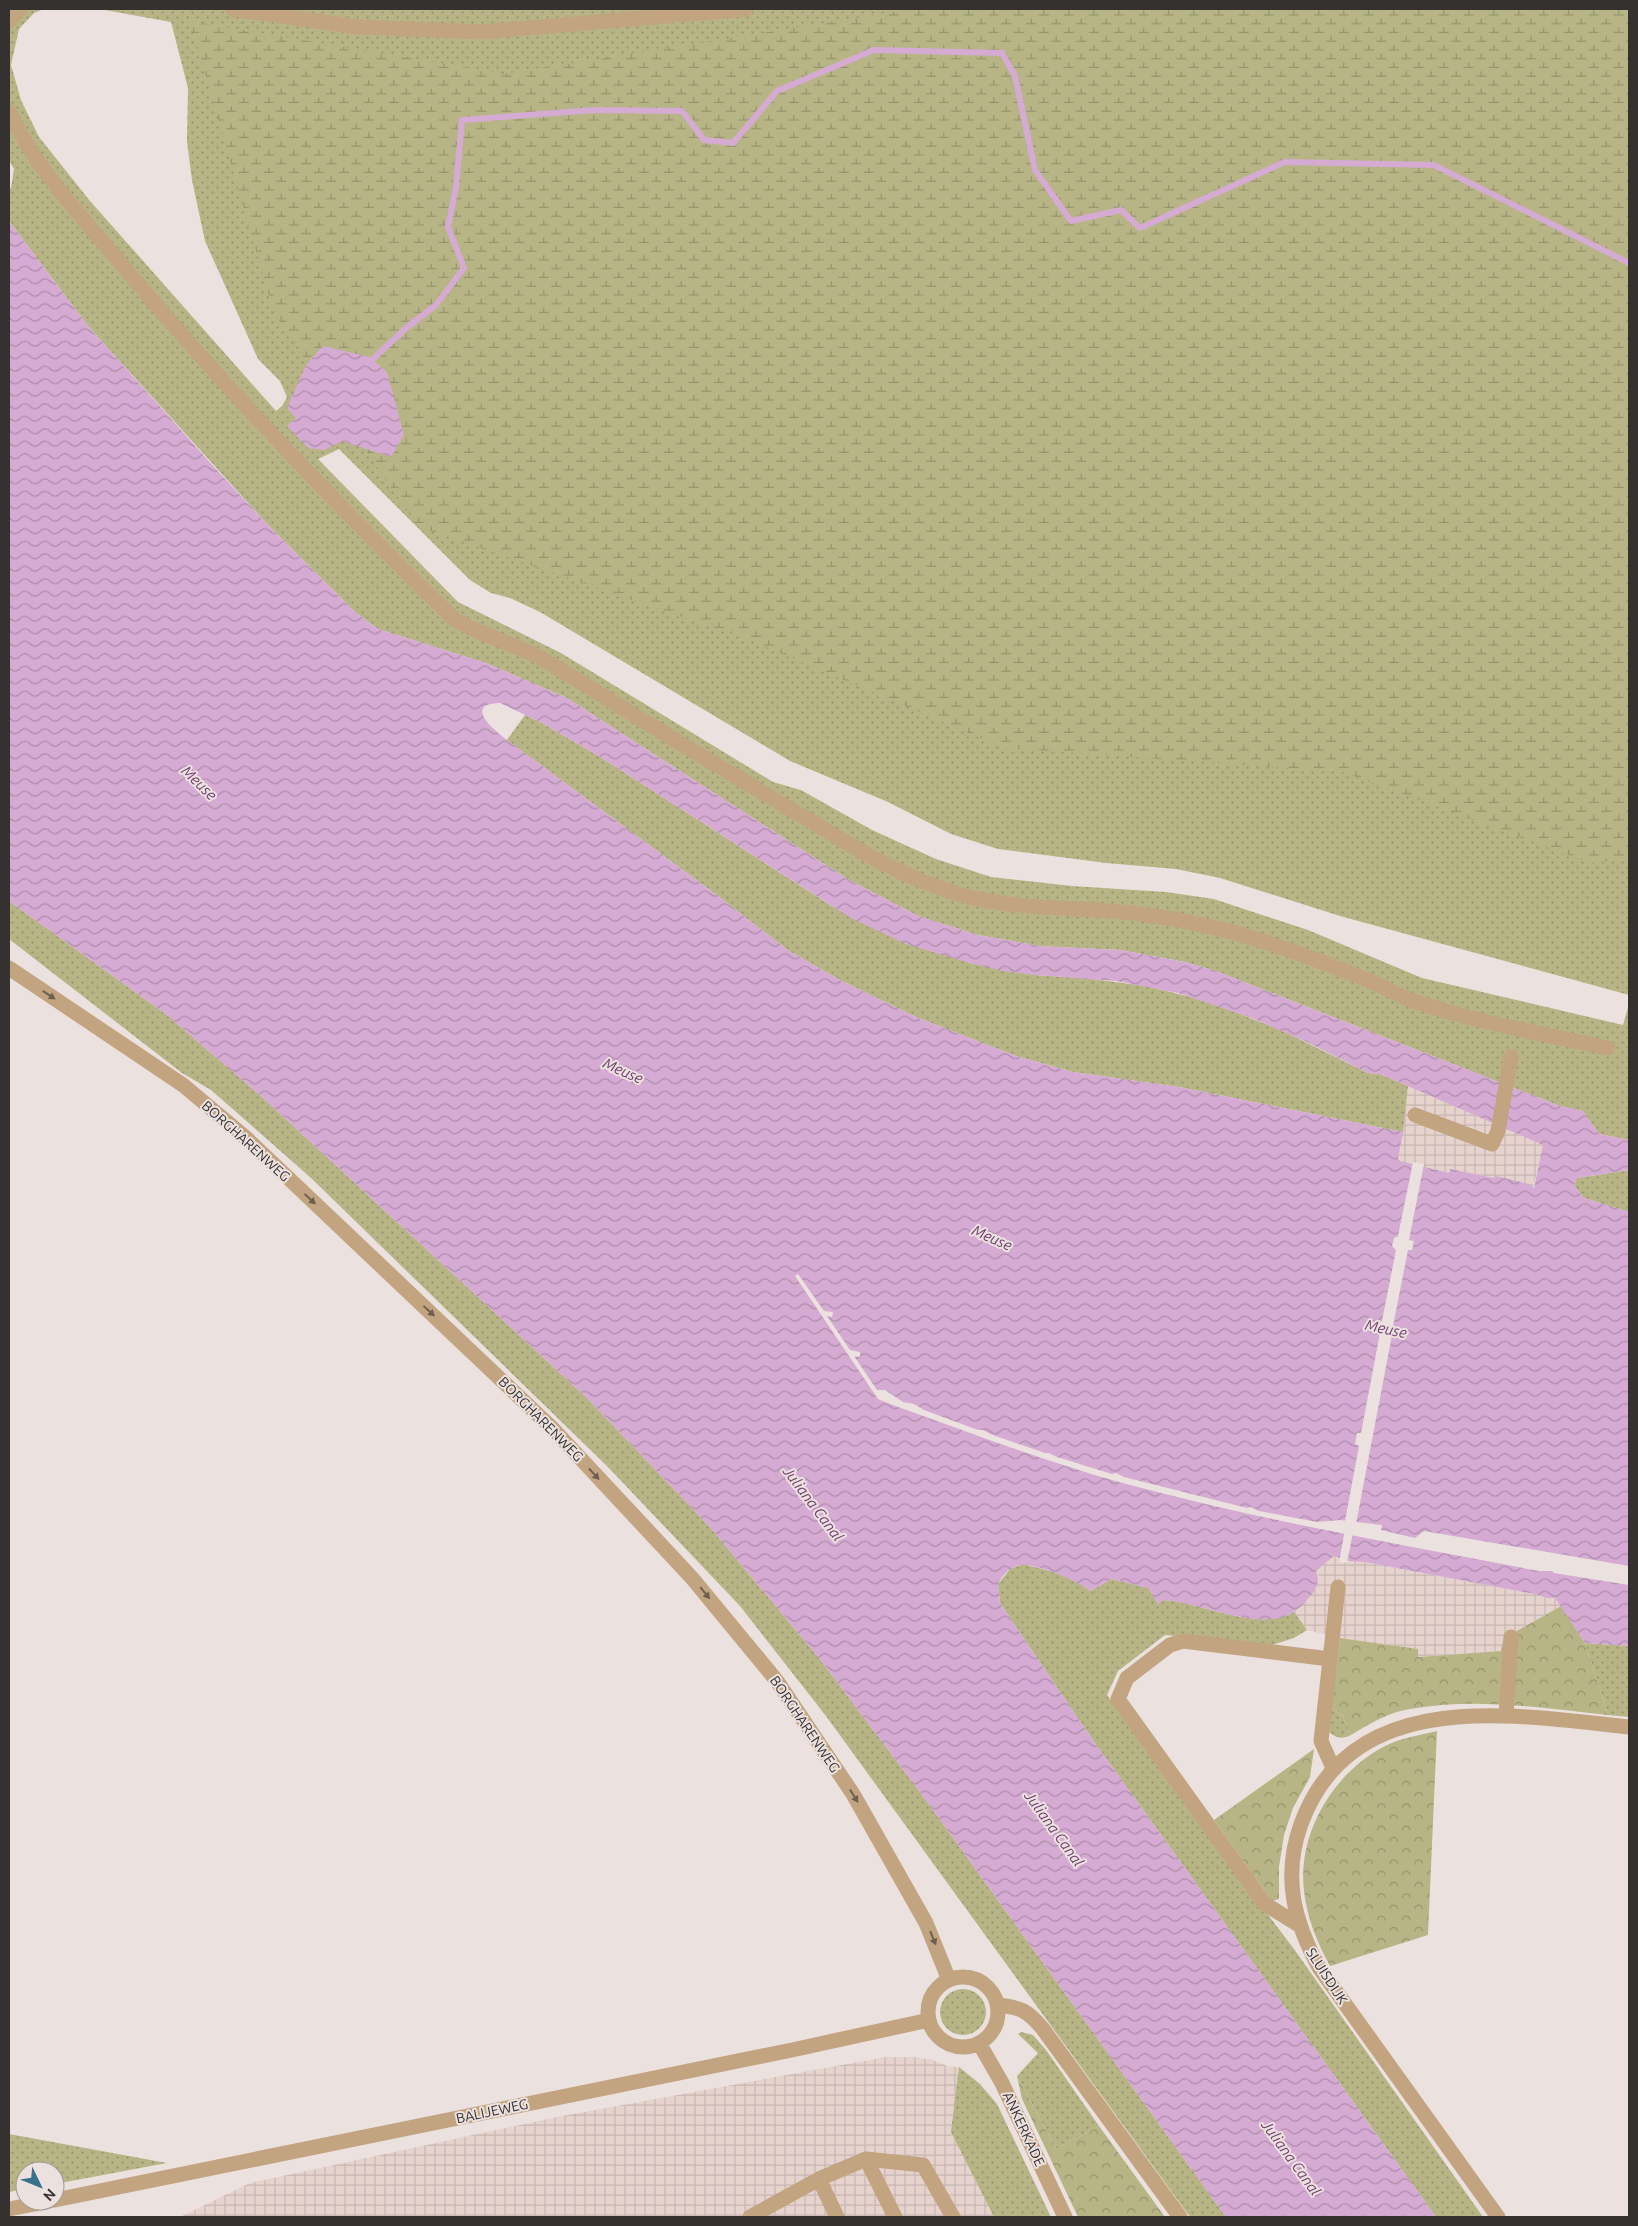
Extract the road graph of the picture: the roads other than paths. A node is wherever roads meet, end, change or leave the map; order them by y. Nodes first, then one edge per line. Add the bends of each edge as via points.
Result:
1 (20, 9) edge
2 (234, 9) edge
3 (746, 9) edge
4 (9, 21) edge
5 (9, 111) edge
6 (9, 968) edge
7 (1608, 1048) dead end
8 (1511, 1057) dead end
9 (1415, 1115) dead end
10 (1338, 1586) dead end
11 (1511, 1636) dead end
12 (1330, 1659) junction
13 (1506, 1715) junction
14 (1629, 1727) edge
15 (1333, 1768) junction
16 (1299, 1925) junction
17 (949, 1980) junction
18 (997, 2005) junction
19 (929, 2020) junction
20 (979, 2043) junction
21 (866, 2159) junction
22 (819, 2179) junction
23 (65, 2198) edge
24 (750, 2217) edge
25 (837, 2217) edge
26 (895, 2217) edge
27 (953, 2217) edge
28 (1065, 2217) edge
29 (1180, 2217) edge
30 (1498, 2217) edge

1 - 4 street
2 - 3 street via 358,27 482,32
5 - 7 street via 38,164 145,292 283,448 368,537 454,618 470,628 538,656 869,856 946,890 982,900 1050,909 1159,916 1233,933 1321,962 1422,1004
6 -> 17 street, BORGHARENWEG via 183,1085 245,1137 554,1430 692,1578 777,1681 853,1794 926,1923
8 - 9 street via 1498,1131 1492,1144
10 - 12 street
11 - 13 street
12 - 15 street via 1321,1741
12 - 16 street via 1183,1641 1170,1645 1127,1678 1118,1699 1265,1904
13 - 14 street, SLUISDIJK
13 - 15 street, SLUISDIJK via 1447,1718 1412,1724 1380,1734
15 - 16 street, SLUISDIJK via 1306,1813 1296,1839 1292,1892
16 - 30 street, SLUISDIJK via 1320,1969
17 - 18 street via 961,1977 982,1982 991,1991
17 - 19 street via 932,1997 928,2008
18 - 20 street via 996,2024
18 - 29 street via 1025,2011 1043,2029
19 - 20 street via 935,2032 949,2044 966,2047
19 - 23 street, BALIJEWEG
20 - 28 street, ANKERKADE via 1002,2083
21 - 22 street
21 - 26 street
21 - 27 street via 923,2166
22 - 24 street
22 - 25 street

